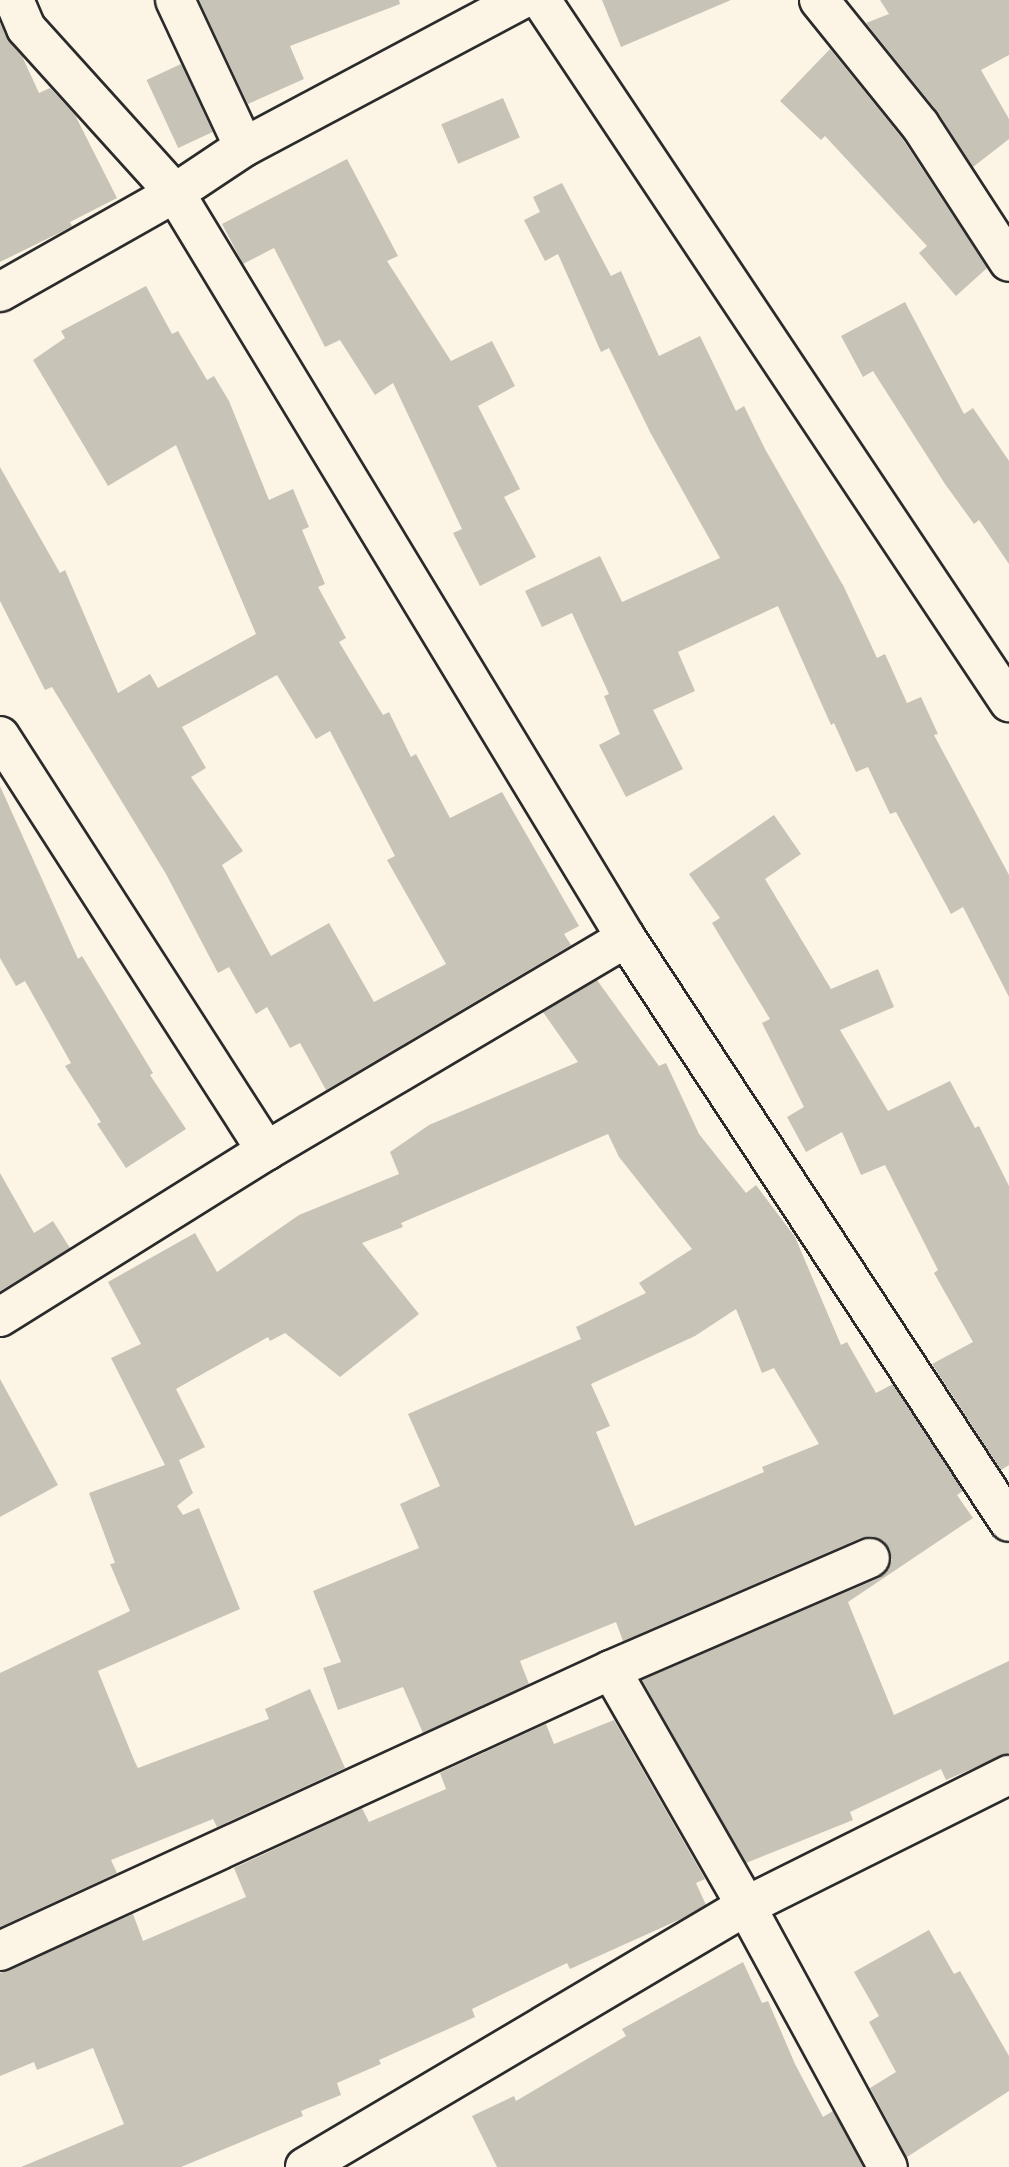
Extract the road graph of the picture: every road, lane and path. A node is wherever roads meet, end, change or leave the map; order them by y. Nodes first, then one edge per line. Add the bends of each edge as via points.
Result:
1 (14, 0) edge
2 (175, 0) edge
3 (521, 0) edge
4 (541, 0) edge
5 (819, 0) edge
6 (244, 147) junction
7 (174, 193) junction
8 (1009, 262) edge
9 (0, 292) edge
10 (1009, 702) edge
11 (0, 736) edge
12 (626, 938) junction
13 (266, 1151) junction
14 (0, 1317) edge
15 (1009, 1522) edge
16 (870, 1558) dead end
17 (611, 1670) junction
18 (1009, 1775) edge
19 (747, 1906) junction
20 (0, 1951) edge
21 (305, 2167) edge
22 (888, 2167) edge

1 - 7 street via 26,28
2 - 6 street
3 - 6 street
4 - 10 street
5 - 8 street via 920,125
6 - 7 street
7 - 9 street
7 - 12 street
11 - 13 street
12 - 13 street
12 - 15 street
13 - 14 street
16 - 17 street
17 - 19 street
17 - 20 street
18 - 19 street
19 - 21 street
19 - 22 street

